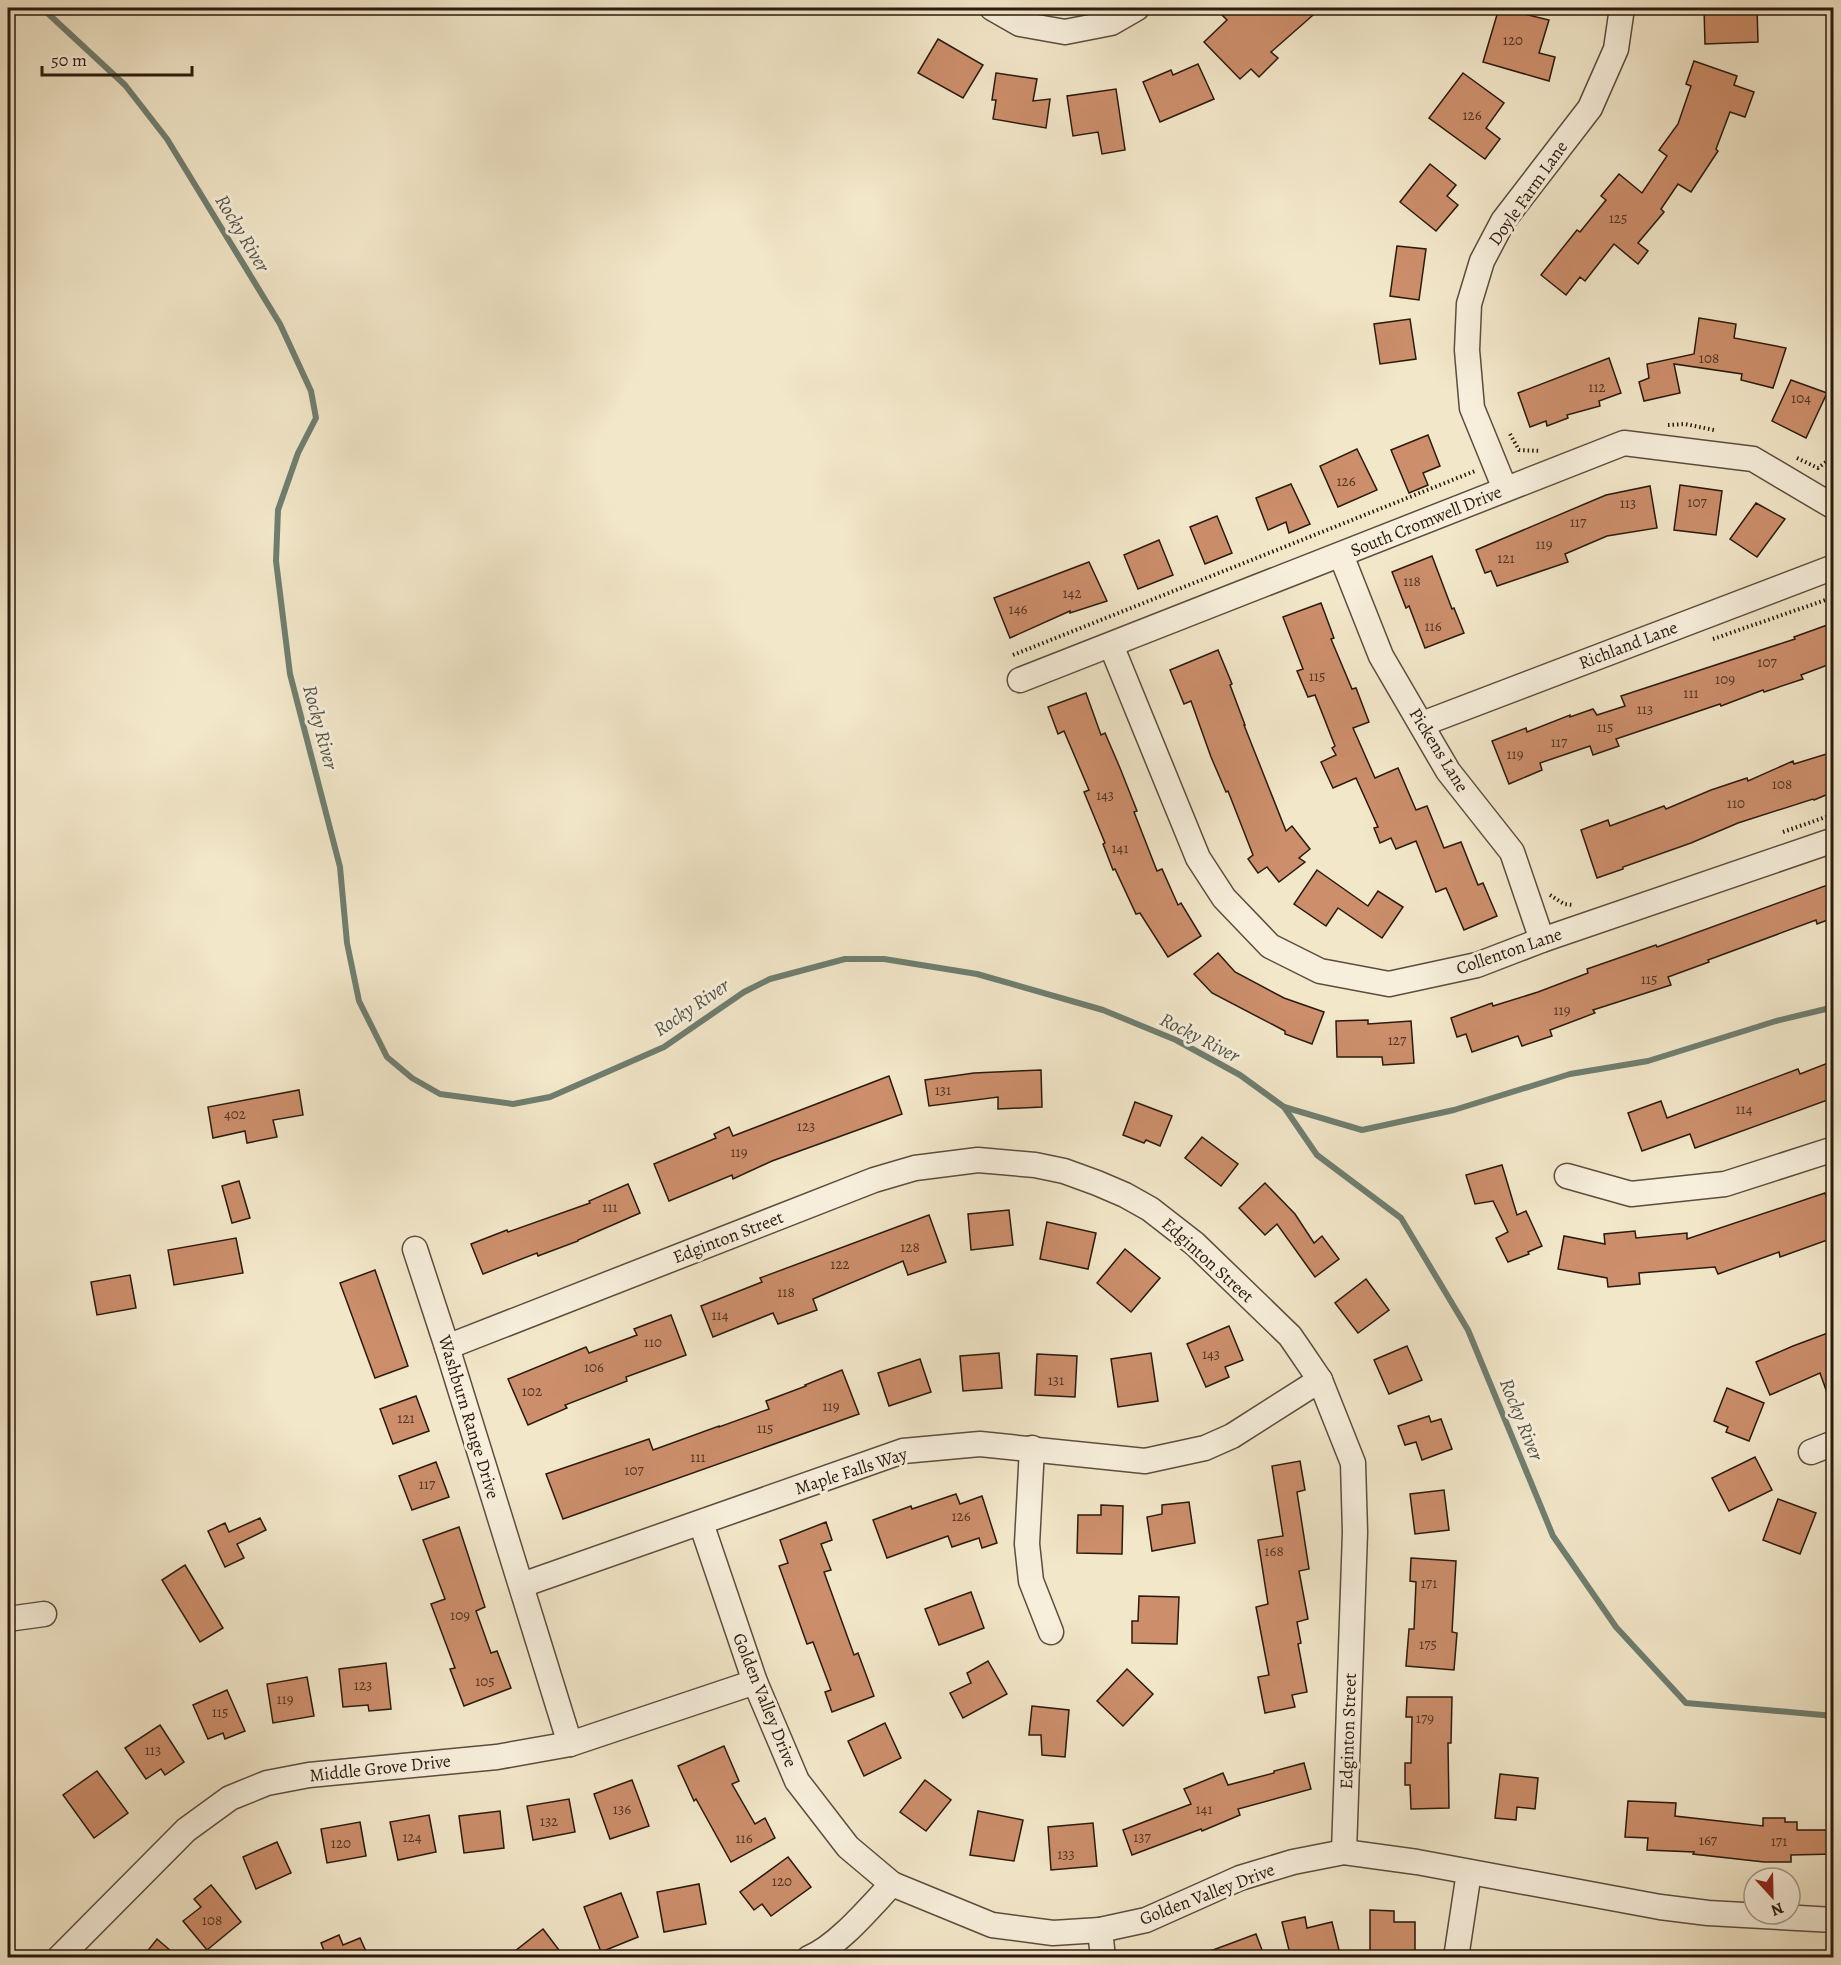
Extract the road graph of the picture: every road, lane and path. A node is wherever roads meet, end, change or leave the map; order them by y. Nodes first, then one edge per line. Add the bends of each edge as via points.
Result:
1 (992, 8) edge
2 (1137, 8) edge
3 (1622, 8) edge
4 (1477, 471) dead end
5 (1505, 489) junction
6 (1833, 507) edge
7 (1341, 555) junction
8 (1833, 567) edge
9 (1111, 645) junction
10 (1013, 655) dead end
11 (1020, 681) dead end
12 (1422, 724) junction
13 (1833, 814) edge
14 (1783, 832) dead end
15 (1833, 840) edge
16 (1549, 894) dead end
17 (1575, 905) dead end
18 (1542, 940) junction
19 (1833, 1149) edge
20 (1567, 1176) dead end
21 (414, 1249) dead end
22 (447, 1347) junction
23 (1320, 1380) junction
24 (1833, 1443) edge
25 (1032, 1448) junction
26 (1811, 1452) dead end
27 (700, 1523) junction
28 (522, 1585) junction
29 (44, 1614) dead end
30 (8, 1619) edge
31 (1051, 1632) dead end
32 (755, 1682) junction
33 (570, 1744) junction
34 (1344, 1852) junction
35 (1469, 1872) junction
36 (892, 1884) junction
37 (1833, 1920) edge
38 (1100, 1930) junction
39 (59, 1958) edge
40 (808, 1958) edge
41 (1102, 1958) edge
42 (1456, 1958) edge

1 - 2 street via 1020,24 1065,32 1111,23
3 - 5 street, Doyle Farm Lane via 1616,49 1590,108 1503,221 1482,261 1469,304 1467,350 1472,408
4 - 10 path
5 - 6 street, South Cromwell Drive via 1624,443 1753,459
5 - 7 street, South Cromwell Drive
7 - 9 street, South Cromwell Drive
7 - 12 street, Pickens Lane via 1381,656
8 - 12 street, Richland Lane
9 - 11 street, South Cromwell Drive
9 - 18 street, Collenton Lane via 1198,858 1224,898 1269,946 1320,971 1389,984 1477,965
12 - 18 street, Pickens Lane via 1448,771 1512,852
13 - 14 path
15 - 18 street, Collenton Lane
16 - 17 path via 1564,904
19 - 20 street via 1725,1184 1631,1194
21 - 22 street, Washburn Range Drive
22 - 23 street, Edginton Street via 874,1180 915,1168 978,1160 1064,1171 1125,1194 1150,1209 1195,1244 1290,1336
22 - 28 street, Washburn Range Drive
23 - 25 street, Maple Falls Way via 1232,1436 1205,1448 1145,1461
23 - 34 street, Edginton Street via 1353,1464 1355,1532
24 - 26 street
25 - 27 street, Maple Falls Way via 980,1444 903,1451
25 - 31 street via 1028,1554 1031,1581
27 - 28 street, Maple Falls Way
27 - 32 street, Golden Valley Drive
28 - 33 street
29 - 30 street
32 - 33 street, Middle Grove Drive
32 - 36 street, Golden Valley Drive via 797,1780 848,1847
33 - 39 street, Middle Grove Drive via 497,1757 309,1775 267,1783 230,1798 186,1830
34 - 35 street, Golden Valley Drive
34 - 38 street, Golden Valley Drive via 1240,1878 1146,1920
35 - 37 street, Golden Valley Drive via 1660,1907
35 - 42 street
36 - 38 street, Golden Valley Drive via 992,1925 1053,1933
36 - 40 street via 858,1921
38 - 41 street

